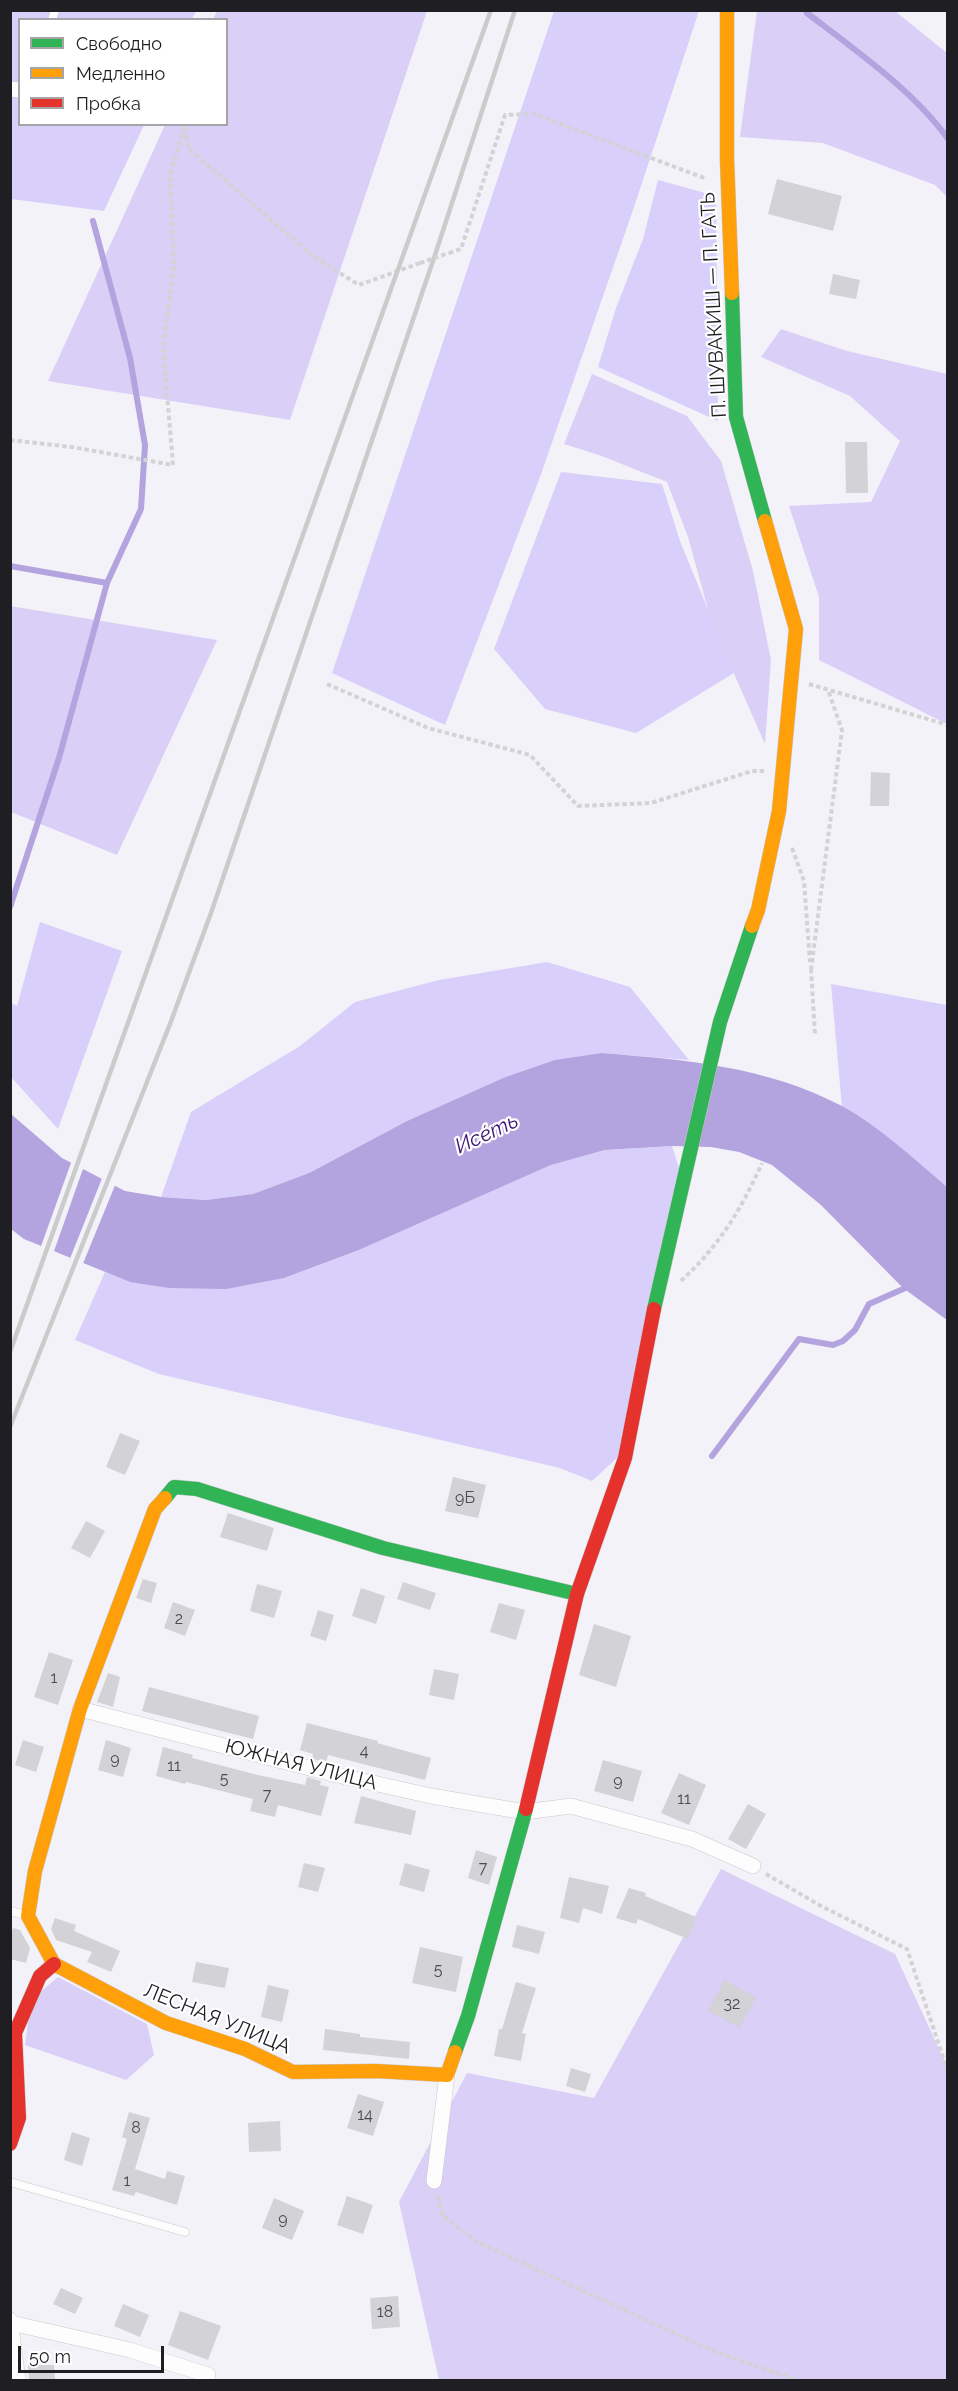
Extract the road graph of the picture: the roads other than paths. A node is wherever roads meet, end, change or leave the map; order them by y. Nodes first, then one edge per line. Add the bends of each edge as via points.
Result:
1 (727, 10) edge
2 (577, 1594) junction
3 (80, 1709) junction
4 (525, 1812) junction
5 (753, 1866) road end
6 (10, 1911) edge
7 (28, 1916) junction
8 (54, 1965) junction
9 (447, 2075) junction
10 (10, 2144) edge
11 (434, 2181) road end
12 (10, 2182) edge
13 (185, 2232) dead end
14 (11, 2321) edge
15 (208, 2375) dead end
16 (18, 2380) edge

1 - 2 street, П. ШУВАКИШ — П. ГАТЬ via 736,417 796,630 779,811 758,909 720,1022 625,1458
2 - 3 street via 383,1548 197,1489 174,1487 155,1509
2 - 4 street, П. ШУВАКИШ — П. ГАТЬ
3 - 4 street, ЮЖНАЯ УЛИЦА via 333,1774
3 - 7 street via 35,1871
4 - 5 street, ЮЖНАЯ УЛИЦА via 571,1806 692,1839
4 - 9 street, П. ШУВАКИШ — П. ГАТЬ via 468,2016
6 - 7 lane
7 - 8 street
8 - 9 street, ЛЕСНАЯ УЛИЦА via 165,2023 245,2049 293,2072
8 - 10 street via 40,1976 15,2033 19,2118
9 - 11 street
12 - 13 lane
14 - 15 street via 130,2349
14 - 16 street

